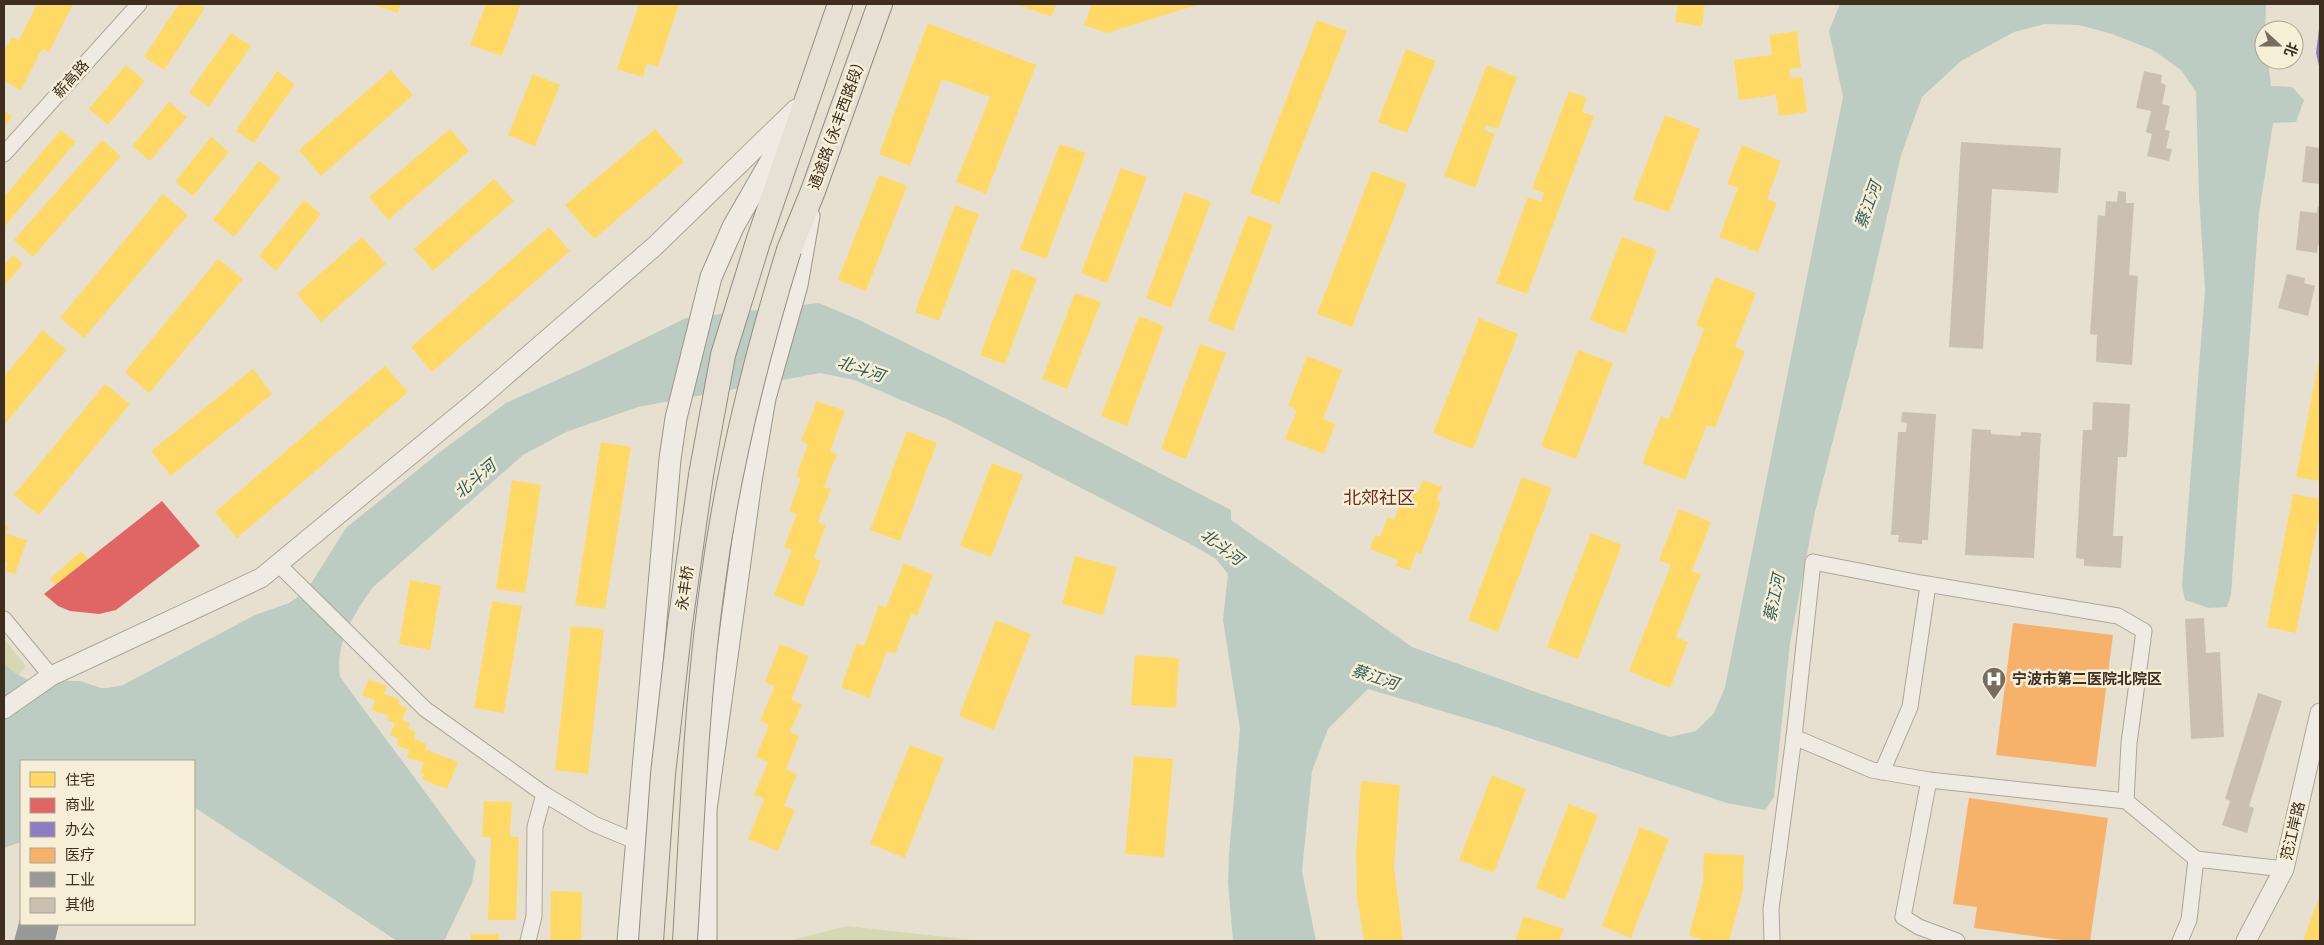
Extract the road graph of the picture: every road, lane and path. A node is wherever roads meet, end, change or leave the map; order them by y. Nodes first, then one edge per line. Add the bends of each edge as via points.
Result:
1 (139, 4) edge
2 (840, 4) edge
3 (880, 4) edge
4 (806, 100) junction
5 (4, 154) edge
6 (813, 191) junction
7 (789, 250) joint
8 (278, 564) junction
9 (1928, 585) junction
10 (4, 620) edge
11 (51, 676) junction
12 (4, 710) edge
13 (2320, 714) edge
14 (1794, 737) junction
15 (1882, 772) junction
16 (1928, 780) junction
17 (544, 794) junction
18 (2126, 801) junction
19 (637, 842) junction
20 (2196, 859) junction
21 (2284, 869) junction
22 (528, 941) edge
23 (628, 941) edge
24 (651, 941) edge
25 (685, 941) edge
26 (706, 941) edge
27 (1772, 941) edge
28 (1956, 941) edge
29 (2180, 941) edge
30 (2246, 941) edge

1 - 5 street, 薪高路
2 - 4 main road
3 - 6 main road, 通途路 (永丰西路段)
4 - 8 street via 648,252 476,401
4 - 19 main road via 733,227 711,277 676,418
4 - 24 main road, 永丰桥, bridge via 724,355 701,475 665,755
6 - 7 main road, 通途路 (永丰西路段)
6 - 26 main road via 797,285 766,398 751,481 706,810
7 - 25 main road, 永丰桥, bridge via 760,344 732,467 712,586 698,714
8 - 11 street via 261,578
8 - 17 street via 425,709
9 - 14 street via 1813,562
9 - 15 street via 1910,707
9 - 18 street via 2118,616 2144,632 2129,743
10 - 11 street
11 - 12 street
13 - 21 street, 范江岸路
14 - 15 street
14 - 27 street via 1771,909
15 - 16 street
16 - 18 street
16 - 28 street via 1903,917 1919,927
17 - 19 street via 594,824
17 - 22 street via 535,827 534,916
18 - 20 street
19 - 23 main road
20 - 21 street
20 - 29 street via 2189,920
21 - 30 street, 范江岸路

